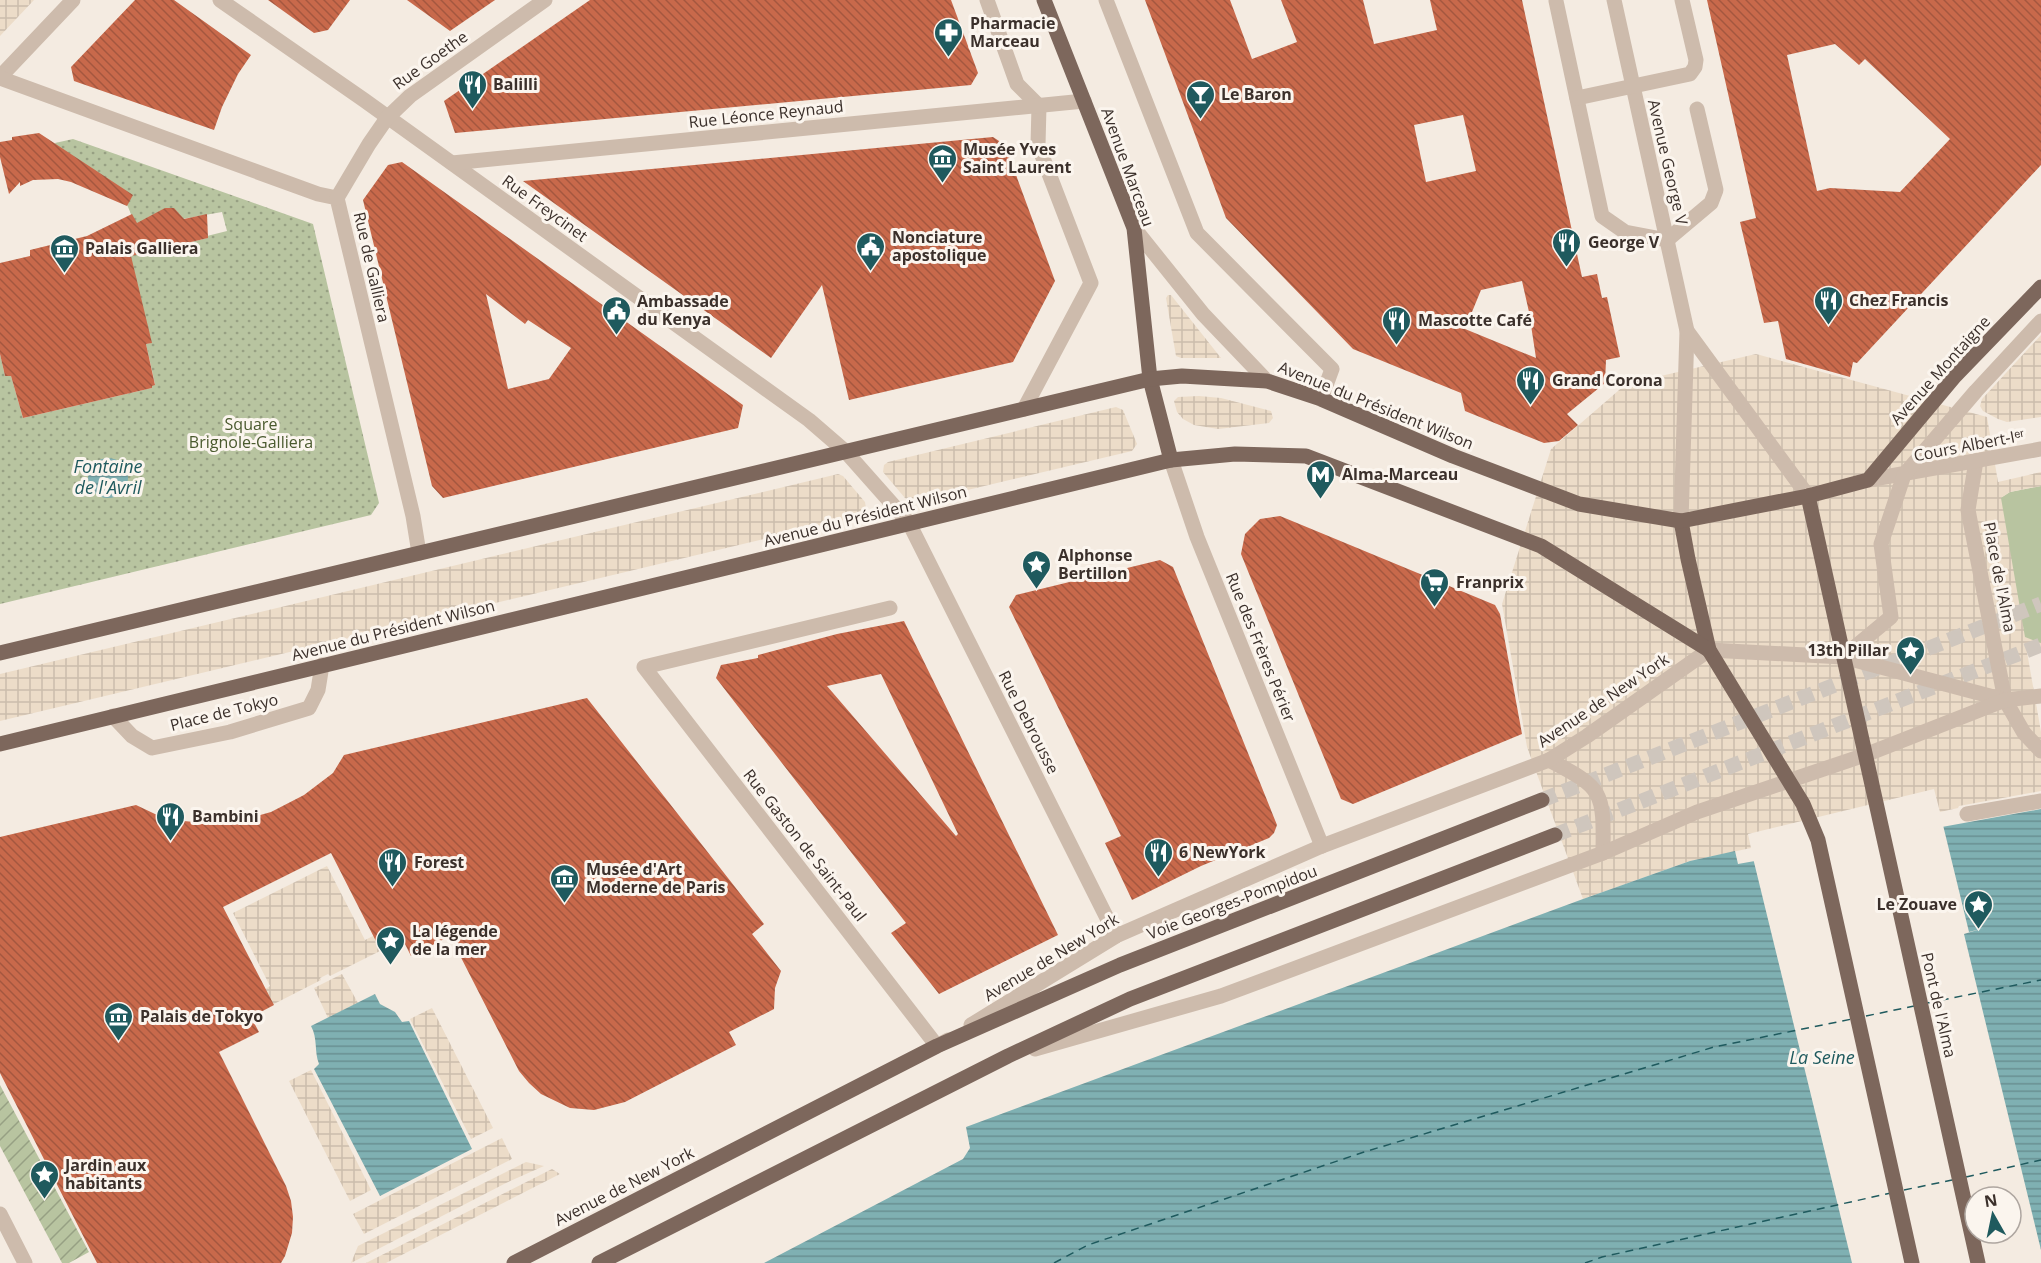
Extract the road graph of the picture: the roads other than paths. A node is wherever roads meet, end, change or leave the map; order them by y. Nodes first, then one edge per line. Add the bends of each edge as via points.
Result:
1 (73, 0) edge
2 (220, 0) edge
3 (545, 0) edge
4 (987, 0) edge
5 (1044, 0) edge
6 (1106, 0) edge
7 (1614, 0) edge
8 (1683, 0) edge
9 (1556, 1) edge
10 (0, 77) edge
11 (1633, 86) junction
12 (1576, 98) junction
13 (1084, 102) junction
14 (1039, 106) junction
15 (1697, 108) dead end
16 (387, 118) junction
17 (452, 163) junction
18 (337, 198) junction
19 (1134, 228) junction
20 (1667, 240) junction
21 (2041, 287) edge
22 (2041, 321) edge
23 (1688, 331) junction
24 (1150, 379) junction
25 (1267, 381) junction
26 (1321, 399) junction
27 (1024, 410) junction
28 (2041, 449) edge
29 (846, 452) junction
30 (1171, 460) junction
31 (1976, 461) junction
32 (1904, 475) junction
33 (1868, 480) junction
34 (1808, 496) junction
35 (1681, 521) junction
36 (909, 523) junction
37 (419, 553) junction
38 (890, 608) dead end
39 (1709, 650) junction
40 (0, 653) edge
41 (1843, 657) junction
42 (322, 665) junction
43 (2041, 696) edge
44 (2006, 700) junction
45 (113, 716) junction
46 (0, 744) edge
47 (2041, 751) edge
48 (1865, 755) junction
49 (1549, 760) junction
50 (1789, 782) junction
51 (1542, 800) tunnel mouth
52 (2041, 801) edge
53 (1967, 814) dead end
54 (1555, 835) tunnel mouth
55 (1322, 846) junction
56 (1603, 853) junction
57 (1116, 936) junction
58 (937, 1046) junction
59 (1008, 1056) junction
60 (0, 1214) edge
61 (25, 1263) edge
62 (514, 1263) edge
63 (599, 1263) edge
64 (1912, 1263) edge
65 (1978, 1263) edge

1 - 10 street
2 - 16 street, Rue Freycinet
3 - 16 street, Rue Goethe via 410,96
4 - 14 street via 1017,84
5 - 13 main road, Avenue Marceau
6 - 26 street via 1197,233 1332,369
7 - 11 street, Avenue George V
8 - 11 street via 1695,67 1690,74
9 - 12 street
10 - 18 street, Rue de Galliera
11 - 12 street
11 - 20 street, Avenue George V
12 - 20 street via 1602,216 1626,232
13 - 14 street, Rue Léonce Reynaud
13 - 19 main road, Avenue Marceau
14 - 17 street, Rue Léonce Reynaud
14 - 27 street via 1038,145 1091,282
15 - 20 street via 1716,190 1711,203
16 - 17 street, Rue Freycinet
16 - 18 street, Rue Goethe
17 - 29 street, Rue Freycinet via 809,420
18 - 37 street, Rue de Galliera
19 - 24 main road, Avenue Marceau
19 - 25 street via 1203,314
20 - 23 street, Avenue George V
21 - 33 main road, Avenue Montaigne via 1955,376
22 - 32 street
23 - 34 street, Avenue George V
23 - 35 street, Avenue George V
24 - 25 main road, Avenue du Président Wilson via 1182,376
24 - 27 main road, Avenue du Président Wilson
24 - 30 main road, Avenue Marceau
25 - 26 main road, Avenue du Président Wilson
26 - 35 main road, Avenue du Président Wilson via 1453,456 1580,504
27 - 29 main road, Avenue du Président Wilson
28 - 31 street, Cours Albert-Iᵉʳ
29 - 36 street, Rue Freycinet
29 - 37 main road, Avenue du Président Wilson
30 - 36 main road, Avenue du Président Wilson
30 - 39 main road, Avenue du Président Wilson via 1235,454 1306,456 1540,546
30 - 55 street, Rue des Frères Périer via 1197,537
31 - 32 street, Cours Albert-Iᵉʳ
31 - 44 street, Place de l'Alma via 1968,510
32 - 33 street
32 - 41 street via 1881,544 1892,617
33 - 34 main road
34 - 35 main road
34 - 41 main road
35 - 39 main road
36 - 42 main road, Avenue du Président Wilson
36 - 57 street, Rue Debrousse
37 - 40 main road, Avenue du Président Wilson
38 - 58 street, Rue Gaston de Saint-Paul via 645,666
39 - 41 street
39 - 49 street, Avenue de New York
39 - 50 main road
41 - 44 street
41 - 48 main road
42 - 45 main road, Avenue du Président Wilson
42 - 45 street, Place de Tokyo via 318,690 309,708 230,732 152,748 132,736
43 - 44 street
44 - 47 street, Place de l'Alma via 2024,733
44 - 48 street
45 - 46 main road, Avenue du Président Wilson
48 - 50 street
48 - 65 main road, Pont de l'Alma
49 - 55 street, Avenue de New York
49 - 56 street via 1593,786 1604,821
50 - 56 street via 1697,812
50 - 64 main road via 1818,840
51 - 58 main road, Voie Georges-Pompidou via 1120,965
52 - 53 street
54 - 59 main road via 1130,999
55 - 57 street, Avenue de New York
56 - 59 street via 1221,996
57 - 58 street, Avenue de New York
58 - 62 main road, Avenue de New York
59 - 63 main road
60 - 61 street

